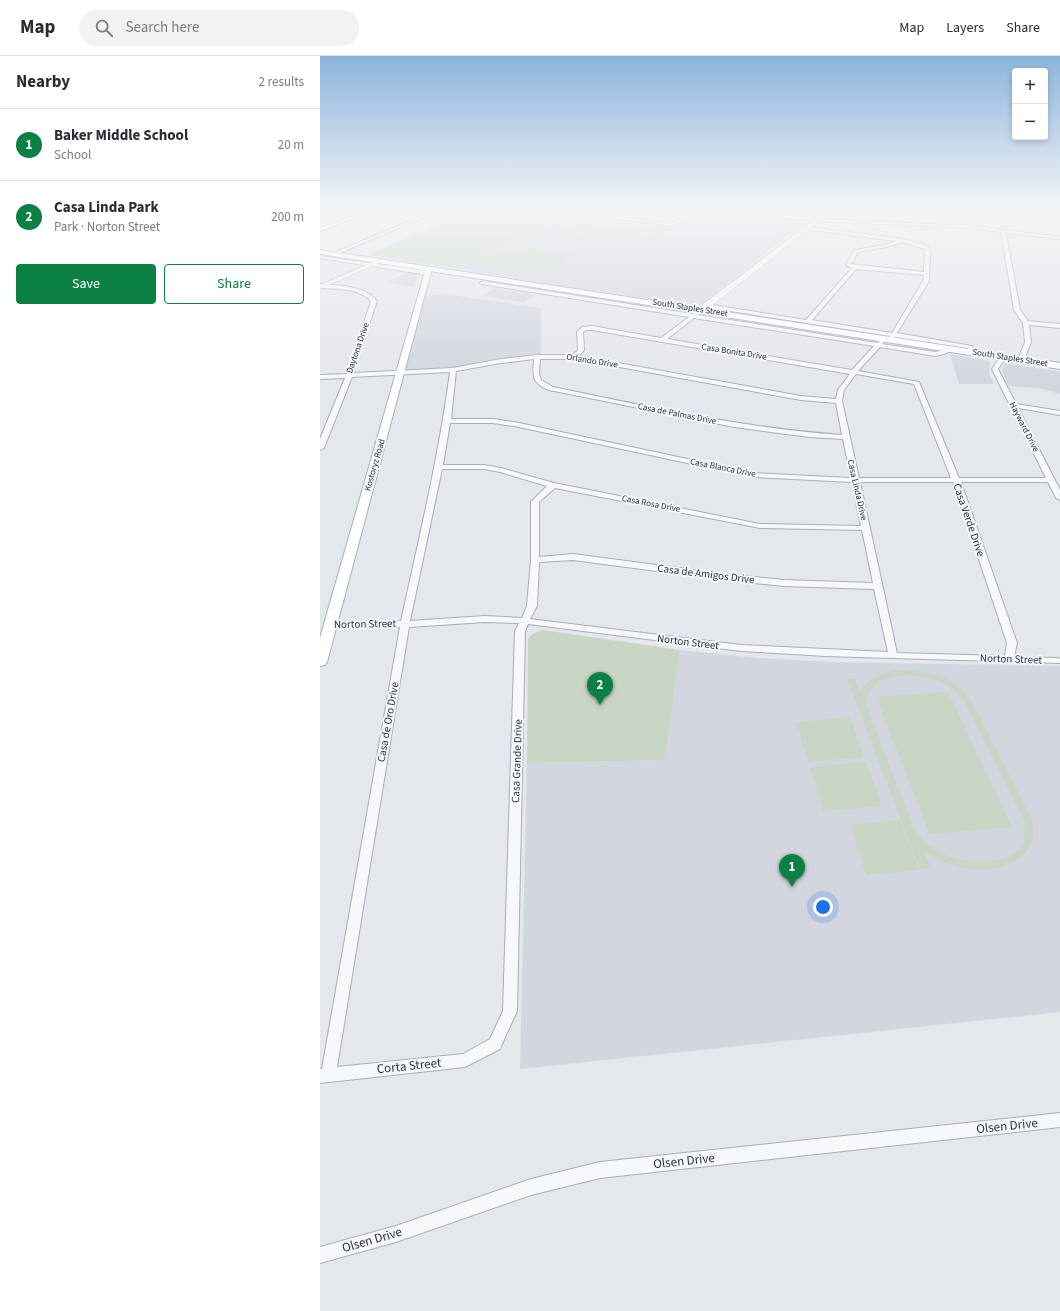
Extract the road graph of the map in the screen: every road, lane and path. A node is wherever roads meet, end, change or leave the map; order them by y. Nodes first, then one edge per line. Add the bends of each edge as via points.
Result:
1 (369, 266) edge
2 (377, 266) edge
3 (404, 266) edge
4 (758, 266) edge
5 (849, 266) edge
6 (927, 266) edge
7 (1009, 266) edge
8 (855, 268) junction
9 (428, 270) junction
10 (926, 274) junction
11 (483, 283) dead end
12 (321, 286) edge
13 (704, 308) junction
14 (693, 316) junction
15 (808, 321) junction
16 (1026, 323) junction
17 (1060, 326) edge
18 (886, 339) junction
19 (662, 340) junction
20 (951, 349) junction
21 (973, 353) junction
22 (537, 357) junction
23 (575, 357) junction
24 (1003, 357) junction
25 (1021, 360) junction
26 (1060, 366) edge
27 (452, 370) junction
28 (855, 372) junction
29 (401, 373) junction
30 (349, 376) junction
31 (320, 377) edge
32 (917, 383) joint
33 (839, 401) junction
34 (1012, 405) junction
35 (1060, 413) edge
36 (447, 421) junction
37 (846, 437) junction
38 (320, 448) edge
39 (439, 467) junction
40 (855, 480) junction
41 (956, 480) junction
42 (1051, 480) junction
43 (553, 484) junction
44 (1060, 498) edge
45 (866, 528) junction
46 (535, 560) junction
47 (877, 586) junction
48 (525, 621) junction
49 (325, 624) edge
50 (405, 624) junction
51 (894, 655) junction
52 (1009, 658) junction
53 (1057, 661) dead end
54 (320, 662) edge
55 (495, 1044) joint
56 (324, 1075) edge
57 (1060, 1120) edge
58 (320, 1255) edge

1 - 12 street
2 - 9 street
3 - 9 main road, South Staples Street
4 - 13 street
5 - 8 street
6 - 10 street
7 - 16 street via 1017,310
8 - 10 street
8 - 15 street
9 - 13 main road, South Staples Street
9 - 29 main road, Kostoryz Road
10 - 18 street via 926,281
11 - 14 street
12 - 30 street, Daytona Drive via 363,292 374,301
13 - 14 street
13 - 15 street
13 - 18 main road, South Staples Street
14 - 18 street
14 - 19 street
15 - 18 street
16 - 17 street
16 - 25 street via 1028,342
18 - 20 main road, South Staples Street
18 - 20 street via 935,354
18 - 21 street via 961,345 970,347
18 - 28 street
19 - 23 street, Casa Bonita Drive via 584,328 580,332 581,350
19 - 28 street, Casa Bonita Drive
20 - 21 main road, South Staples Street
21 - 24 main road, South Staples Street
22 - 23 street, Orlando Drive
22 - 27 street, Orlando Drive
22 - 37 street, Casa de Palmas Drive via 537,381 539,385 551,390 760,430
23 - 33 street, Orlando Drive via 801,398
24 - 25 main road, South Staples Street
24 - 34 street, Hayward Drive via 995,369
25 - 26 main road, South Staples Street
27 - 29 street, Orlando Drive
27 - 36 street, Casa de Oro Drive
28 - 32 street, Casa Bonita Drive
28 - 33 street via 841,390
29 - 30 street, Orlando Drive
29 - 49 main road, Kostoryz Road
30 - 31 street, Orlando Drive
30 - 38 street, Daytona Drive
32 - 41 street, Casa Verde Drive
33 - 37 street, Casa Linda Drive
34 - 35 street
34 - 42 street, Hayward Drive
36 - 39 street, Casa de Oro Drive
36 - 40 street, Casa Blanca Drive via 487,420 514,424 754,475
37 - 40 street, Casa Linda Drive
39 - 43 street, Casa Rosa Drive via 501,470
39 - 50 street, Casa de Oro Drive
40 - 41 street, Casa Blanca Drive
40 - 45 street, Casa Linda Drive
41 - 42 street, Casa Blanca Drive
41 - 52 street, Casa Verde Drive via 1012,643
42 - 44 street, Hayward Drive
43 - 45 street, Casa Rosa Drive via 760,526
43 - 46 street, Casa Grande Drive via 535,502
45 - 47 street, Casa Linda Drive
46 - 47 street, Casa de Amigos Drive via 573,557 725,578
46 - 48 street, Casa Grande Drive via 532,606
47 - 51 street, Casa Linda Drive
48 - 50 street, Norton Street via 485,619
48 - 51 street, Norton Street via 741,648
48 - 55 street, Casa Grande Drive via 520,631 510,1012
49 - 50 street, Norton Street
49 - 54 main road, Kostoryz Road
50 - 56 street, Casa de Oro Drive
51 - 52 street, Norton Street
52 - 53 street, Norton Street
55 - 56 street, Corta Street via 465,1060
57 - 58 street, Olsen Drive via 600,1170 531,1187 396,1234

